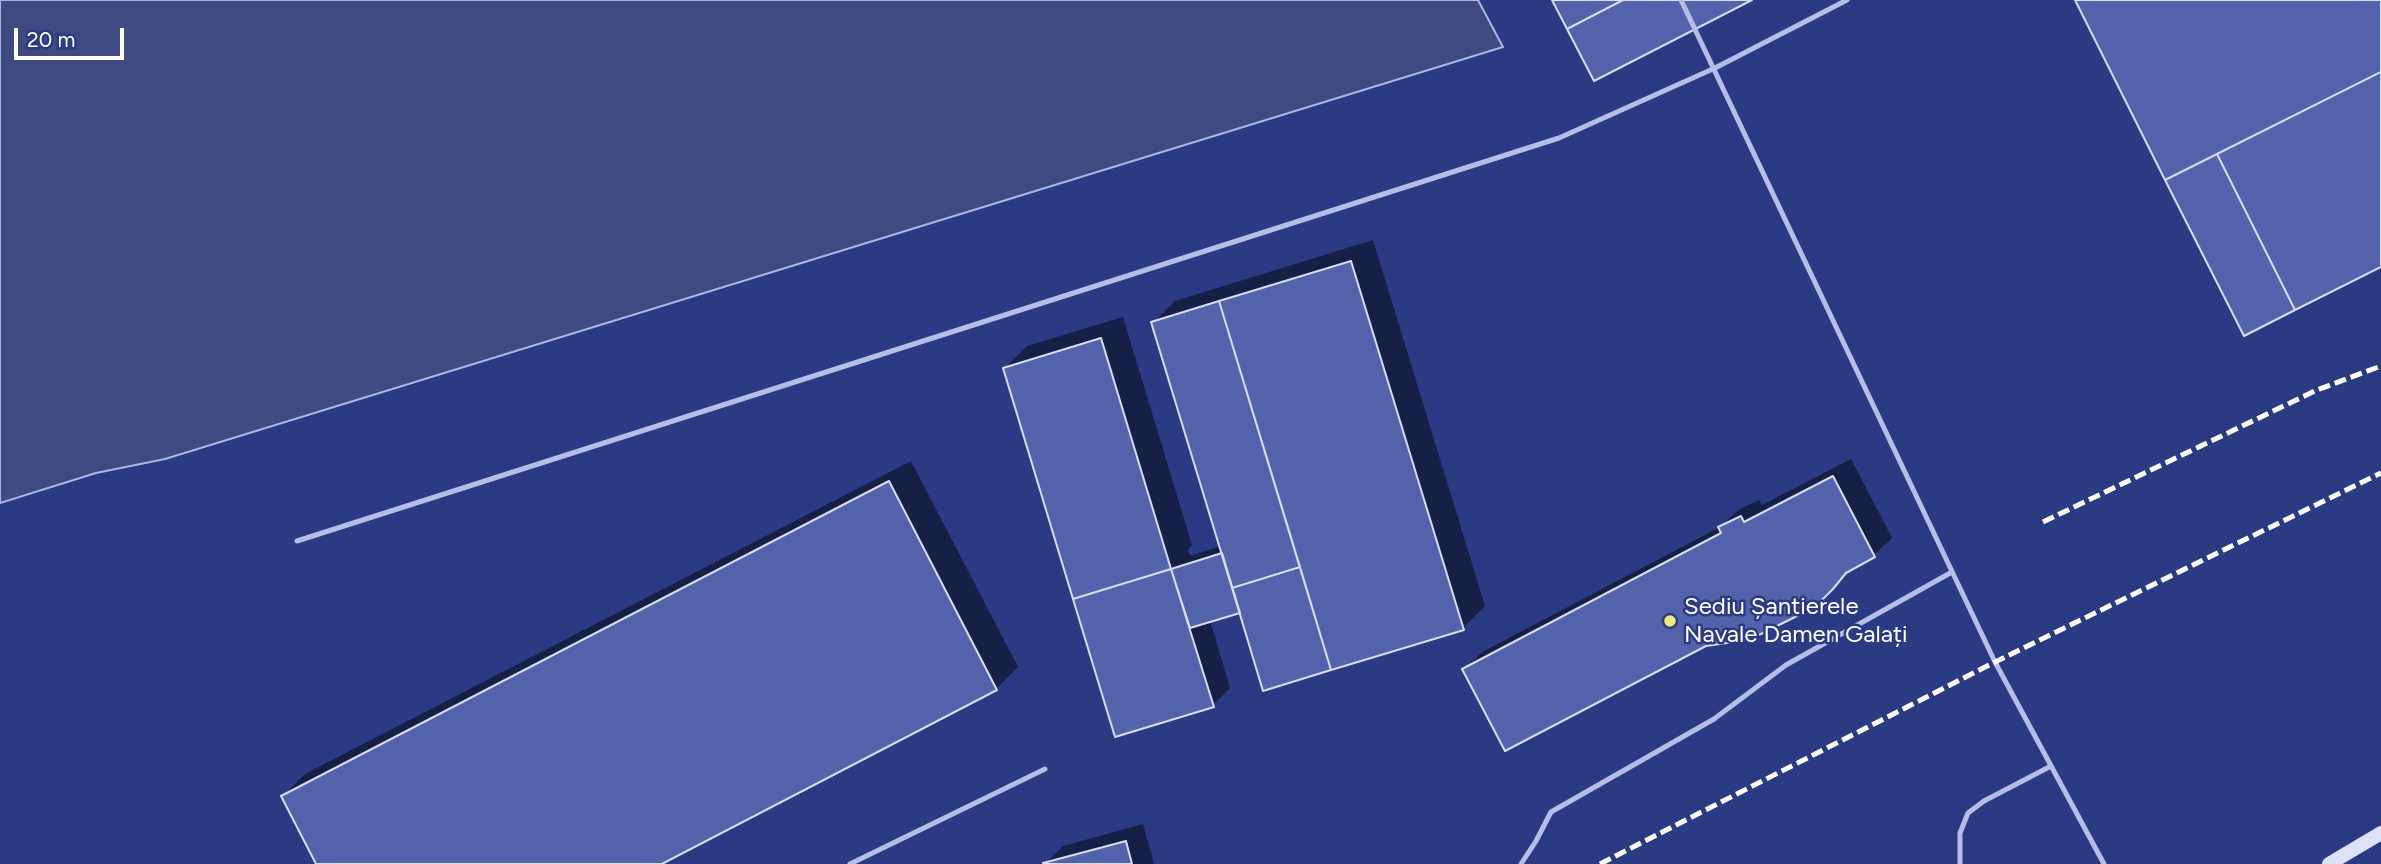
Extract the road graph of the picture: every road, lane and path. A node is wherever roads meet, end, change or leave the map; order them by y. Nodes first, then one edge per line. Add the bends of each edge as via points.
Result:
1 (1681, 0) edge
2 (1847, 0) edge
3 (1715, 68) junction
4 (296, 541) dead end
5 (1952, 572) junction
6 (2051, 766) junction
7 (1045, 769) dead end
8 (2381, 833) edge
9 (850, 864) edge
10 (1521, 864) edge
11 (1960, 864) edge
12 (2104, 864) edge
13 (2329, 864) edge

1 - 3 lane
2 - 3 lane
3 - 4 lane via 1559,138
3 - 5 lane
5 - 6 lane
5 - 10 lane via 1786,665 1714,719 1551,812
6 - 11 lane via 1968,813 1960,833
6 - 12 lane
7 - 9 lane
8 - 13 street

